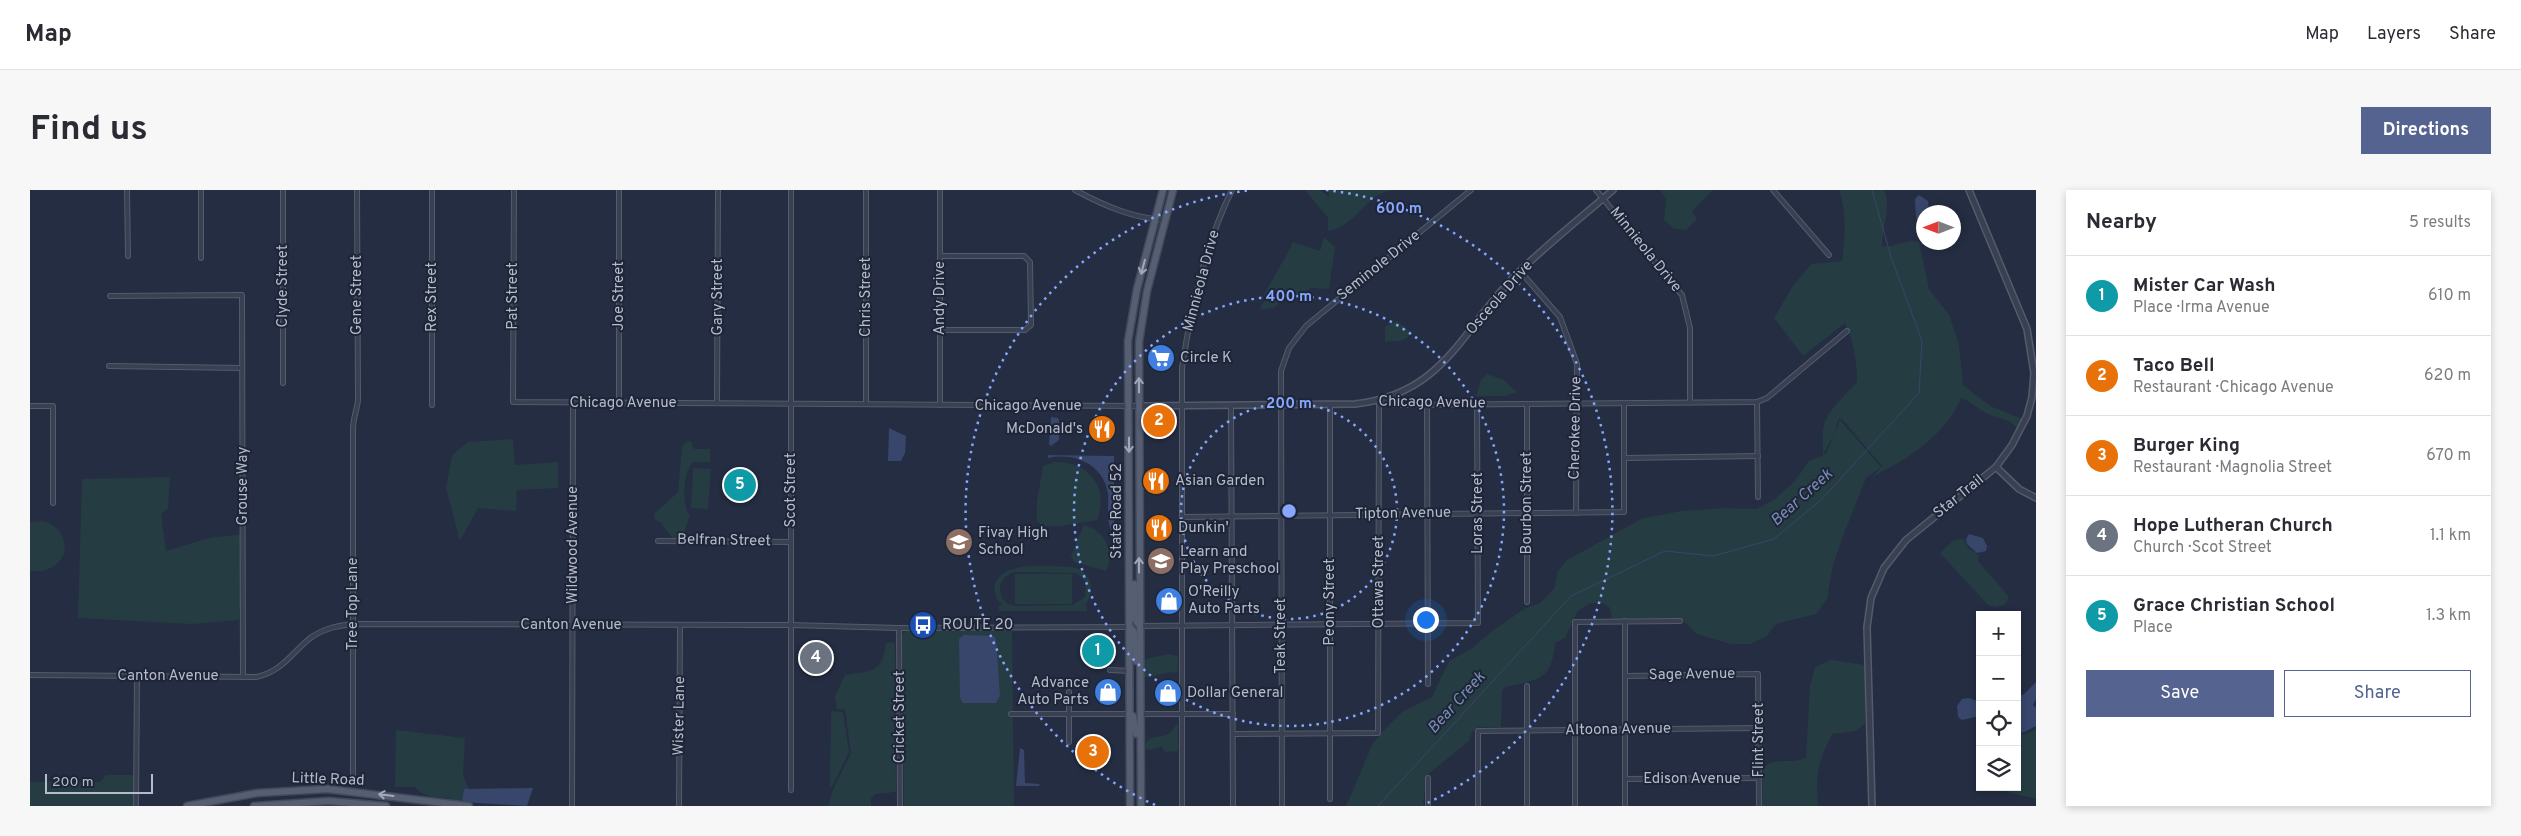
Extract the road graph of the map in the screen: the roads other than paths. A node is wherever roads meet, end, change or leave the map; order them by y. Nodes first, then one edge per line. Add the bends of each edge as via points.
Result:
1 (127, 190) edge
2 (201, 190) edge
3 (283, 190) edge
4 (357, 190) edge
5 (432, 190) edge
6 (514, 190) edge
7 (718, 190) edge
8 (791, 190) edge
9 (866, 190) edge
10 (940, 190) edge
11 (1075, 190) edge
12 (1163, 190) edge
13 (1173, 190) edge
14 (1232, 190) edge
15 (1471, 190) edge
16 (1596, 190) edge
17 (1614, 190) edge
18 (1773, 190) edge
19 (1969, 190) edge
20 (619, 191) dead end
21 (1604, 198) junction
22 (1155, 220) junction
23 (1166, 220) junction
24 (1829, 255) dead end
25 (128, 256) dead end
26 (940, 256) junction
27 (201, 258) dead end
28 (1520, 271) junction
29 (110, 296) dead end
30 (940, 330) junction
31 (1847, 331) dead end
32 (109, 366) dead end
33 (242, 368) junction
34 (283, 383) dead end
35 (2034, 397) edge
36 (1381, 400) junction
37 (619, 401) junction
38 (513, 402) joint
39 (1690, 402) junction
40 (1758, 402) junction
41 (717, 403) junction
42 (1576, 403) junction
43 (1624, 403) junction
44 (573, 404) junction
45 (791, 404) junction
46 (866, 404) junction
47 (1330, 404) junction
48 (1427, 404) junction
49 (1478, 404) junction
50 (1527, 404) junction
51 (432, 405) dead end
52 (940, 405) junction
53 (1280, 405) junction
54 (30, 406) edge
55 (1128, 406) junction
56 (1139, 406) junction
57 (1181, 406) junction
58 (1231, 406) junction
59 (353, 429) joint
60 (1758, 456) junction
61 (1624, 458) junction
62 (1996, 467) junction
63 (1758, 498) dead end
64 (2036, 498) edge
65 (53, 504) dead end
66 (1576, 512) junction
67 (1527, 513) junction
68 (1428, 514) junction
69 (1478, 514) junction
70 (1330, 515) junction
71 (1379, 515) junction
72 (1232, 516) junction
73 (1280, 516) junction
74 (1182, 517) junction
75 (658, 541) dead end
76 (791, 542) junction
77 (1129, 574) junction
78 (1527, 602) dead end
79 (1680, 620) dead end
80 (1625, 621) junction
81 (1428, 623) junction
82 (352, 624) junction
83 (1281, 624) junction
84 (1330, 624) junction
85 (1379, 624) junction
86 (572, 625) junction
87 (791, 625) junction
88 (1182, 625) junction
89 (1232, 625) junction
90 (680, 626) junction
91 (1140, 626) junction
92 (1130, 627) junction
93 (899, 628) junction
94 (1110, 670) dead end
95 (1130, 671) junction
96 (1758, 674) joint
97 (30, 676) edge
98 (137, 676) junction
99 (1625, 676) junction
100 (244, 677) junction
101 (1140, 682) junction
102 (1428, 684) dead end
103 (1527, 686) dead end
104 (1069, 692) dead end
105 (1140, 703) junction
106 (1011, 714) dead end
107 (1069, 714) junction
108 (1129, 714) junction
109 (1140, 714) junction
110 (1182, 714) junction
111 (1233, 714) junction
112 (1758, 728) junction
113 (1575, 730) junction
114 (1625, 730) junction
115 (1527, 731) junction
116 (1330, 733) junction
117 (1233, 734) junction
118 (1282, 734) junction
119 (1069, 742) dead end
120 (1140, 754) junction
121 (353, 778) dead end
122 (1428, 778) dead end
123 (1759, 778) junction
124 (1625, 779) junction
125 (791, 790) dead end
126 (1330, 799) dead end
127 (136, 806) edge
128 (187, 806) edge
129 (254, 806) edge
130 (386, 806) edge
131 (469, 806) edge
132 (572, 806) edge
133 (679, 806) edge
134 (900, 806) edge
135 (1132, 806) edge
136 (1141, 806) edge
137 (1182, 806) edge
138 (1234, 806) edge
139 (1282, 806) edge
140 (1428, 806) edge
141 (1478, 806) edge
142 (1527, 806) edge
143 (1575, 806) edge
144 (1625, 806) edge
145 (1759, 806) edge
146 (1872, 806) edge

1 - 25 street
2 - 27 street
3 - 34 street, Clyde Street
4 - 59 street, Gene Street via 358,406 354,412
5 - 51 street, Rex Street
6 - 38 street, Pat Street
7 - 41 street, Gary Street
8 - 45 street, Scot Street
9 - 46 street, Chris Street
10 - 26 street, Andy Drive
11 - 22 street via 1102,204
12 - 22 main road, State Road 52
13 - 23 main road, State Road 52
14 - 57 street, Minnieola Drive via 1219,216 1194,306 1182,368
15 - 53 street, Seminole Drive via 1306,326 1289,348 1281,371
16 - 21 street, Minnieola Drive
17 - 21 street, Osceola Drive
18 - 24 street
19 - 35 street, Star Trail via 2027,329
20 - 37 street, Joe Street
21 - 28 street, Osceola Drive
21 - 39 street, Minnieola Drive via 1682,295 1690,328
22 - 23 street
22 -> 55 main road, State Road 52 via 1131,314
56 -> 23 main road, State Road 52 via 1142,315
26 - 30 street, Andy Drive
26 - 30 street via 1024,256 1028,259 1031,325 1025,330
28 - 36 street, Osceola Drive via 1433,374 1412,388
28 - 42 street, Cherokee Drive via 1560,317 1577,364
29 - 33 street, Grouse Way via 242,295
30 - 52 street, Andy Drive
31 - 40 street
32 - 33 street
33 - 100 street, Grouse Way
35 - 62 street, Star Trail via 2012,445
36 - 47 street, Chicago Avenue
36 - 48 street, Chicago Avenue via 1395,405
36 - 71 street, Ottawa Street
37 - 41 street, Chicago Avenue
37 - 44 street, Chicago Avenue
38 - 44 street, Chicago Avenue
39 - 40 street, Chicago Avenue
39 - 43 street, Chicago Avenue
40 - 60 street
41 - 45 street, Chicago Avenue
42 - 43 street, Chicago Avenue
42 - 50 street, Chicago Avenue
42 - 66 street, Cherokee Drive
43 - 61 street
44 - 86 street, Wildwood Avenue
45 - 46 street, Chicago Avenue
45 - 76 street, Scot Street
46 - 52 street, Chicago Avenue
47 - 53 street, Chicago Avenue
47 - 70 street, Peony Street
48 - 49 street, Chicago Avenue
48 - 68 street
49 - 50 street, Chicago Avenue
49 - 69 street, Loras Street
50 - 67 street, Bourbon Street
52 - 55 street, Chicago Avenue
53 - 58 street, Chicago Avenue
53 - 73 street, Teak Street
54 - 65 street via 53,406
55 - 56 street, Chicago Avenue
55 -> 77 main road, State Road 52
56 - 57 street, Chicago Avenue
91 -> 56 main road, State Road 52
57 - 58 street, Chicago Avenue
57 - 74 street, Minnieola Drive
58 - 72 street
59 - 82 street, Tree Top Lane
60 - 61 street
60 - 63 street
61 - 66 street, Tipton Avenue via 1624,512
62 - 64 street via 2019,489
62 - 146 street, Star Trail via 1906,540 1876,583 1867,627
66 - 67 street, Tipton Avenue
67 - 69 street, Tipton Avenue
67 - 78 street, Bourbon Street
68 - 69 street, Tipton Avenue
68 - 71 street, Tipton Avenue
68 - 81 street
69 - 81 street, Loras Street via 1478,623
70 - 71 street, Tipton Avenue
70 - 73 street, Tipton Avenue
70 - 84 street, Peony Street
71 - 85 street, Ottawa Street
72 - 73 street, Tipton Avenue
72 - 74 street, Tipton Avenue
72 - 89 street
73 - 83 street, Teak Street
74 - 88 street, Minnieola Drive
75 - 76 street, Belfran Street
76 - 87 street, Scot Street
77 - 91 main road via 1134,582 1134,618
77 - 92 main road, State Road 52
79 - 80 street
80 - 99 street
80 - 113 street via 1576,622
81 - 85 street
81 - 102 street
82 - 86 street, Canton Avenue
82 - 100 street, Canton Avenue via 317,634 274,671
82 - 121 street, Tree Top Lane
83 - 84 street
83 - 89 street
83 - 118 street, Teak Street
84 - 85 street
84 - 116 street, Peony Street
85 - 116 street, Ottawa Street via 1378,733
86 - 90 street, Canton Avenue
86 - 132 street, Wildwood Avenue
87 - 90 street, Canton Avenue
87 - 93 street, Canton Avenue
87 - 125 street, Scot Street
88 - 89 street
88 - 91 street
88 - 110 street, Minnieola Drive
89 - 111 street
90 - 133 street, Wister Lane
91 - 101 main road, State Road 52
92 - 93 street, Canton Avenue
92 - 95 main road, State Road 52
92 - 101 main road via 1134,632
93 - 134 street, Cricket Street
94 - 95 street
95 - 108 main road, State Road 52
96 - 99 street, Sage Avenue
96 - 112 street, Flint Street
97 - 98 street, Canton Avenue
98 - 100 street, Canton Avenue
98 - 127 street
99 - 114 street
101 - 105 main road, State Road 52
103 - 115 street
104 - 107 street
105 - 108 main road
105 - 109 main road, State Road 52
106 - 107 street
107 - 108 street
107 - 119 street
108 - 120 main road via 1135,722
108 - 135 main road, State Road 52
109 - 110 street
109 - 120 main road, State Road 52
110 - 111 street
110 - 137 street, Minnieola Drive
111 - 117 street
112 - 114 street, Altoona Avenue
112 - 123 street, Flint Street
113 - 114 street, Altoona Avenue
113 - 115 street, Altoona Avenue
113 - 143 street
114 - 124 street
115 - 141 street, Altoona Avenue via 1478,731
115 - 142 street
116 - 118 street
116 - 126 street, Peony Street
117 - 118 street
117 - 138 street
118 - 139 street, Teak Street
120 - 136 main road, State Road 52
122 - 140 street
123 - 124 street, Edison Avenue
123 - 145 street, Flint Street
124 - 144 street
131 -> 128 main road, Little Road via 327,789 256,794
129 - 130 main road, Little Road via 329,801

